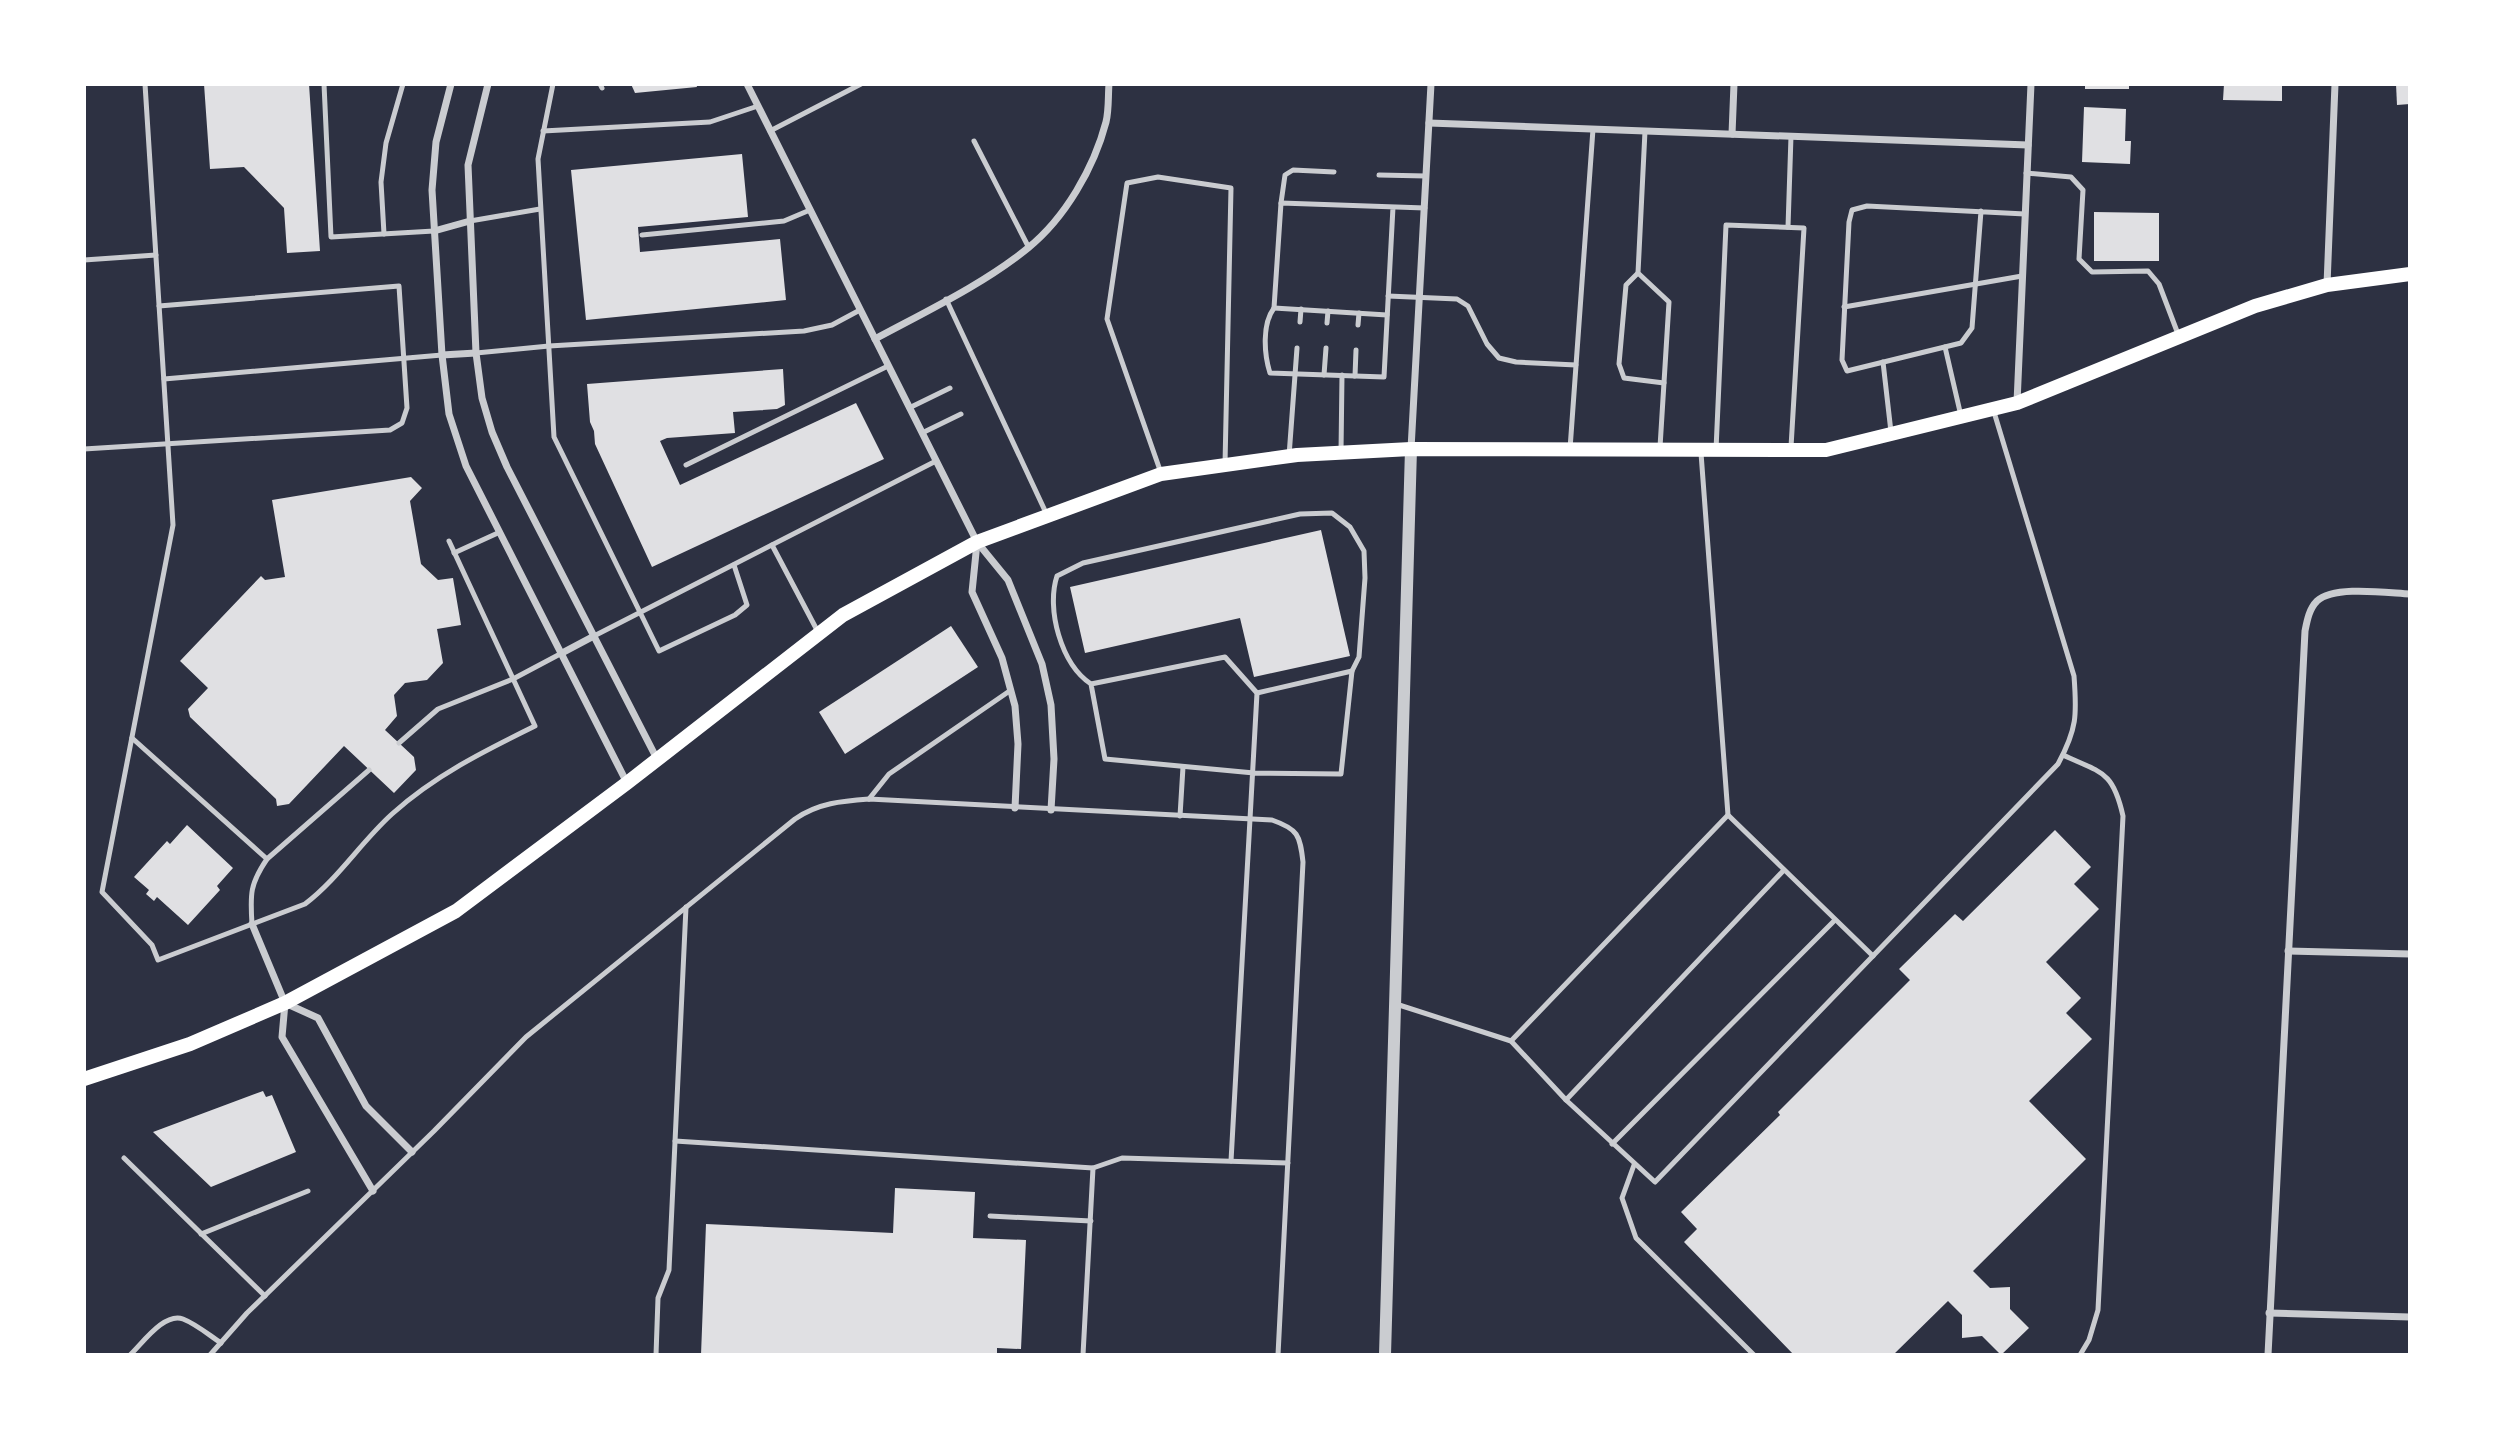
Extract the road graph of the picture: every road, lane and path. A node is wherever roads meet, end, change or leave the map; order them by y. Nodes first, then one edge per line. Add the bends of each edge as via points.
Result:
1 (145, 84) edge
2 (324, 84) edge
3 (403, 84) edge
4 (452, 84) edge
5 (488, 84) edge
6 (553, 84) edge
7 (747, 84) edge
8 (861, 84) edge
9 (1109, 84) edge
10 (1431, 84) edge
11 (1734, 84) edge
12 (2031, 84) edge
13 (2335, 84) edge
14 (758, 106) junction
15 (1429, 123) junction
16 (1593, 129) junction
17 (543, 131) junction
18 (770, 131) junction
19 (1645, 131) junction
20 (1732, 134) junction
21 (1791, 136) junction
22 (974, 141) dead end
23 (2028, 145) junction
24 (1334, 172) dead end
25 (2026, 173) junction
26 (1379, 175) dead end
27 (1426, 176) junction
28 (1281, 203) junction
29 (1393, 207) junction
30 (1424, 208) junction
31 (540, 209) junction
32 (810, 210) junction
33 (1981, 211) junction
34 (2025, 214) junction
35 (470, 220) junction
36 (1788, 227) junction
37 (434, 231) junction
38 (384, 234) junction
39 (642, 236) dead end
40 (1029, 248) junction
41 (156, 255) junction
42 (84, 260) edge
43 (1638, 273) junction
44 (2410, 274) edge
45 (2022, 276) junction
46 (1975, 284) junction
47 (2327, 285) junction
48 (1388, 296) junction
49 (1420, 298) junction
50 (946, 299) junction
51 (159, 306) junction
52 (1844, 307) junction
53 (1274, 308) junction
54 (1301, 309) junction
55 (860, 310) junction
56 (1328, 311) junction
57 (1359, 313) junction
58 (1387, 315) junction
59 (1300, 322) dead end
60 (1327, 323) dead end
61 (1358, 325) dead end
62 (2179, 337) junction
63 (875, 339) junction
64 (548, 346) junction
65 (1945, 347) junction
66 (1297, 348) dead end
67 (1326, 348) dead end
68 (1356, 351) dead end
69 (476, 353) junction
70 (442, 355) junction
71 (404, 359) junction
72 (1883, 362) junction
73 (1576, 365) junction
74 (888, 366) junction
75 (981, 373) junction
76 (1294, 374) junction
77 (1324, 375) junction
78 (1342, 375) junction
79 (1355, 376) junction
80 (972, 378) dead end
81 (164, 379) junction
82 (1664, 383) junction
83 (950, 388) dead end
84 (993, 399) junction
85 (984, 403) dead end
86 (2017, 403) junction
87 (909, 408) junction
88 (1993, 409) junction
89 (961, 414) dead end
90 (1961, 417) junction
91 (922, 433) junction
92 (1891, 434) junction
93 (168, 445) junction
94 (84, 449) edge
95 (1411, 449) junction
96 (1570, 449) junction
97 (1660, 450) junction
98 (1700, 450) junction
99 (1716, 450) junction
100 (1791, 450) junction
101 (1342, 453) junction
102 (1289, 456) junction
103 (936, 461) junction
104 (1225, 464) junction
105 (686, 466) dead end
106 (1161, 474) junction
107 (1048, 516) junction
108 (500, 532) junction
109 (449, 541) dead end
110 (977, 542) junction
111 (772, 545) junction
112 (454, 553) junction
113 (734, 565) junction
114 (2410, 594) edge
115 (640, 613) junction
116 (819, 633) junction
117 (594, 636) junction
118 (562, 653) junction
119 (1352, 671) junction
120 (513, 679) junction
121 (1091, 684) junction
122 (1011, 690) junction
123 (1257, 693) junction
124 (132, 738) junction
125 (399, 743) dead end
126 (2063, 755) junction
127 (657, 760) junction
128 (1183, 767) junction
129 (369, 770) dead end
130 (1254, 773) junction
131 (627, 783) junction
132 (869, 799) junction
133 (1014, 808) junction
134 (1051, 810) junction
135 (1728, 815) junction
136 (1180, 816) junction
137 (1251, 819) junction
138 (267, 859) junction
139 (1784, 870) junction
140 (686, 907) junction
141 (1835, 920) junction
142 (252, 924) junction
143 (2288, 951) junction
144 (2410, 954) edge
145 (1873, 956) junction
146 (285, 1003) junction
147 (1395, 1004) junction
148 (1511, 1041) junction
149 (84, 1079) edge
150 (1566, 1100) junction
151 (675, 1142) junction
152 (1612, 1144) junction
153 (412, 1152) junction
154 (124, 1158) dead end
155 (1231, 1161) junction
156 (1288, 1163) junction
157 (1634, 1165) junction
158 (1094, 1168) junction
159 (308, 1191) dead end
160 (373, 1191) junction
161 (990, 1216) dead end
162 (1091, 1221) junction
163 (201, 1234) junction
164 (265, 1296) junction
165 (2269, 1313) junction
166 (2410, 1317) edge
167 (221, 1343) junction
168 (130, 1355) edge
169 (210, 1355) edge
170 (656, 1355) edge
171 (1083, 1355) edge
172 (1278, 1355) edge
173 (1385, 1355) edge
174 (1755, 1355) edge
175 (2080, 1355) edge
176 (2268, 1355) edge

1 - 41 lane
2 - 38 lane via 331,237
3 - 38 lane via 386,143 381,182
4 - 37 street via 436,142
5 - 35 street via 468,166
6 - 17 lane
7 - 14 street
8 - 18 lane
9 - 40 street via 1107,119 1094,157 1057,218
10 - 15 street
11 - 20 street
12 - 23 street
13 - 47 street
14 - 17 lane via 710,122
14 - 18 street
15 - 16 street
15 - 27 street
16 - 19 street
16 - 73 lane
17 - 31 lane via 538,159
18 - 32 street
19 - 20 street
19 - 43 lane
20 - 21 street
21 - 23 street
21 - 36 lane
22 - 40 lane
23 - 25 street
24 - 28 lane via 1293,170 1285,175
25 - 34 street
25 - 62 lane via 2071,177 2083,190 2079,259 2092,271 2148,271 2159,284
26 - 27 lane
27 - 30 street
28 - 29 lane
28 - 53 lane
29 - 30 lane
29 - 48 lane
30 - 49 street
31 - 35 lane
31 - 64 lane
32 - 39 lane via 784,221
32 - 55 street
33 - 34 lane
33 - 46 lane
33 - 52 lane via 1867,206 1852,210
34 - 45 street
35 - 37 street
35 - 69 street
36 - 99 lane via 1726,225
36 - 100 lane via 1804,228
37 - 38 lane
37 - 70 street
40 - 50 street
41 - 42 lane
41 - 51 lane
43 - 82 lane via 1669,302
43 - 82 lane via 1626,285 1619,364 1623,378
44 - 47 main road
45 - 46 lane
45 - 86 street
46 - 52 lane
46 - 65 lane via 1972,328 1961,343
47 - 62 main road via 2255,306
48 - 49 lane
48 - 58 lane
49 - 73 lane via 1457,299 1468,306 1487,345 1499,358
49 - 95 street
50 - 63 street
50 - 75 lane
51 - 71 lane via 399,286
51 - 81 lane
52 - 72 lane via 1842,360 1847,370
53 - 54 lane
53 - 76 lane via 1268,316 1265,359 1270,373
54 - 56 lane
54 - 59 lane
55 - 63 street
55 - 64 lane via 832,325 804,331
56 - 57 lane
56 - 60 lane
57 - 58 lane
57 - 61 lane
58 - 79 lane via 1384,377
62 - 86 main road
63 - 74 street
64 - 69 lane
64 - 115 lane via 554,437
65 - 72 lane
65 - 90 lane
66 - 76 lane
67 - 77 lane
68 - 79 lane
69 - 70 street
69 - 117 street via 492,432
70 - 71 lane
70 - 108 street via 449,414 466,466
71 - 81 lane
71 - 93 lane via 407,408 402,423 390,430
72 - 92 lane
73 - 96 lane
74 - 87 street
74 - 105 lane
75 - 80 lane
75 - 84 lane
76 - 77 lane
76 - 102 lane
77 - 78 lane
78 - 79 lane
78 - 101 lane
81 - 93 lane
82 - 97 lane
83 - 87 lane
84 - 85 lane
84 - 107 lane
86 - 88 main road
87 - 91 street
88 - 90 main road
88 - 126 lane via 2074,676 2077,708 2072,739
89 - 91 lane
90 - 92 main road
91 - 103 street
92 - 100 main road via 1826,450
93 - 94 lane
93 - 124 lane via 173,525
95 - 96 main road
95 - 101 main road
95 - 147 street
96 - 97 main road
97 - 98 main road
98 - 99 main road
98 - 135 lane
99 - 100 main road
101 - 102 main road
102 - 104 main road
103 - 110 street
103 - 111 lane
104 - 106 main road
104 - 106 lane via 1231,188 1158,177 1127,183 1107,319
106 - 107 main road
107 - 110 main road
108 - 112 lane
108 - 118 street
109 - 112 lane
110 - 116 main road via 843,614
110 - 122 street via 972,592
110 - 134 street via 1008,580 1042,664 1051,705
111 - 113 lane
111 - 116 lane
112 - 120 lane
113 - 115 lane
113 - 115 lane via 747,605 735,615 659,651
114 - 143 street via 2329,594 2308,614
115 - 117 lane
116 - 127 main road
117 - 118 street
117 - 127 street
118 - 120 lane
118 - 131 street
119 - 121 lane via 1359,657 1363,551 1350,527 1332,513 1300,513 1083,563 1057,576 1052,599 1066,658
119 - 123 lane
119 - 130 lane via 1341,774
120 - 125 lane via 439,709
120 - 142 lane via 535,726 438,777 392,814 319,893 304,904
121 - 123 lane via 1225,657
121 - 128 lane via 1105,759
122 - 132 lane via 889,774
122 - 133 street via 1018,744
123 - 130 lane
124 - 138 lane
124 - 142 lane via 102,892 152,944 158,960
126 - 145 lane
126 - 175 lane via 2110,779 2123,817 2098,1310
127 - 131 main road
128 - 130 lane
128 - 136 lane
129 - 138 lane
130 - 137 lane
131 - 146 main road via 456,911
132 - 133 lane
132 - 140 lane via 809,809
133 - 134 lane
134 - 136 lane
135 - 139 lane
135 - 148 lane
136 - 137 lane
137 - 155 lane
137 - 156 lane via 1272,820 1295,830 1301,842
138 - 142 lane via 250,894
139 - 141 lane
139 - 150 lane
140 - 151 lane
140 - 153 lane via 526,1037
141 - 145 lane
141 - 152 lane
142 - 146 street
143 - 144 street
143 - 165 street
145 - 157 lane via 1655,1182
146 - 149 main road via 190,1044
146 - 153 street via 317,1018 366,1106
146 - 160 street via 282,1037
147 - 148 lane
147 - 173 street
148 - 150 lane
150 - 152 lane
151 - 158 lane
151 - 170 lane via 668,1270 658,1298
152 - 157 lane
153 - 160 lane
154 - 163 lane
155 - 156 lane
155 - 158 lane via 1122,1158
156 - 172 lane
157 - 174 lane via 1622,1198 1636,1238
158 - 162 lane
159 - 163 lane
160 - 164 lane
161 - 162 lane
162 - 171 lane
163 - 164 lane
164 - 167 lane
165 - 166 street
165 - 176 street
167 - 168 lane via 182,1318 174,1318
167 - 169 lane

